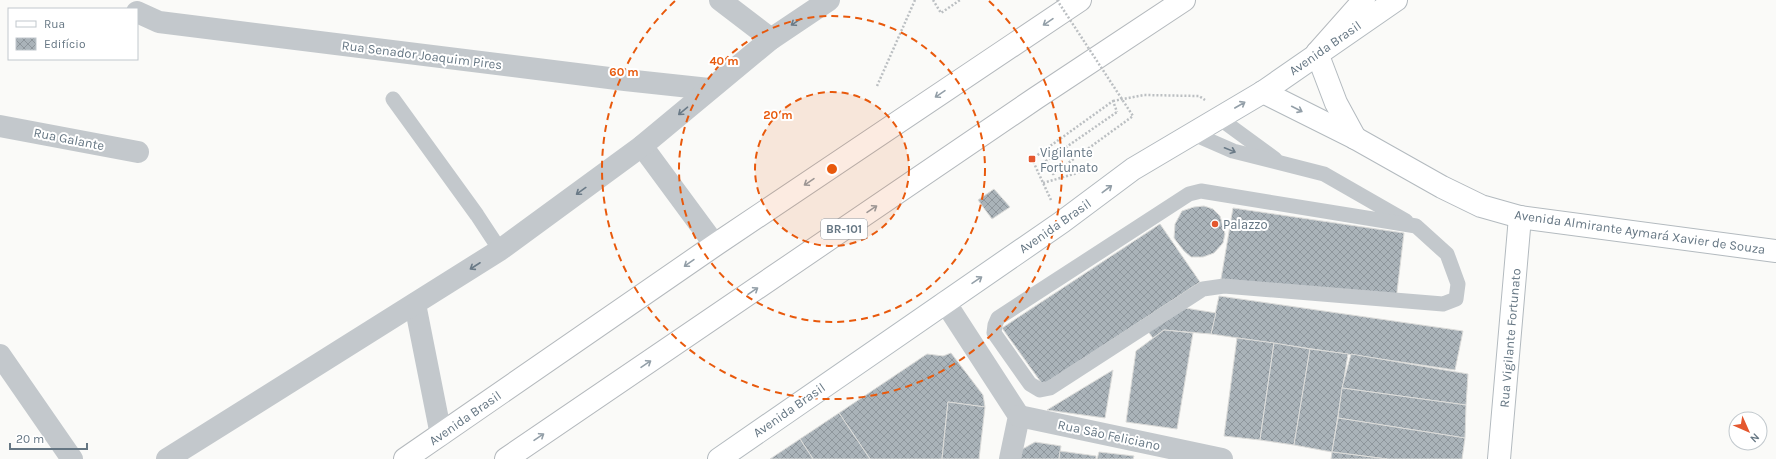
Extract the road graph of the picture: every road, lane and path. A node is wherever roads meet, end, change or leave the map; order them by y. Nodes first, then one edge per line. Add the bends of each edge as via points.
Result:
1 (124, 0) edge
2 (720, 0) edge
3 (829, 0) edge
4 (915, 0) edge
5 (933, 0) edge
6 (960, 0) edge
7 (1057, 0) edge
8 (1080, 0) edge
9 (1184, 0) edge
10 (1364, 0) edge
11 (1396, 0) edge
12 (131, 8) edge
13 (138, 12) edge
14 (771, 39) junction
15 (1317, 53) junction
16 (877, 86) dead end
17 (709, 89) junction
18 (1263, 92) junction
19 (393, 99) dead end
20 (1113, 101) junction
21 (1223, 115) junction
22 (0, 126) edge
23 (1194, 134) junction
24 (1354, 138) junction
25 (642, 146) junction
26 (138, 152) dead end
27 (1279, 162) junction
28 (1520, 217) junction
29 (1062, 222) junction
30 (1416, 226) junction
31 (715, 245) junction
32 (500, 250) junction
33 (1776, 252) edge
34 (945, 302) junction
35 (415, 304) junction
36 (0, 355) edge
37 (1019, 416) junction
38 (441, 435) junction
39 (72, 459) edge
40 (167, 459) edge
41 (405, 459) edge
42 (506, 459) edge
43 (719, 459) edge
44 (1010, 459) edge
45 (1222, 459) edge
46 (1499, 459) edge

1 - 12 street
2 - 14 street
3 -> 14 street
4 - 16 path
5 - 6 path via 941,13
7 - 20 path, bridge via 1133,116 1053,174 1046,161 1117,112
8 -> 31 main road, Avenida Brasil
42 -> 9 main road, BR-101
10 - 15 main road
11 - 15 main road, Avenida Brasil
13 - 17 street, Rua Senador Joaquim Pires via 159,22
14 - 17 street
15 - 18 main road, Avenida Brasil
15 - 24 main road via 1336,103
17 -> 25 street
21 -> 18 main road, Avenida Brasil
18 -> 24 main road, Avenida Almirante Aymará Xavier de Souza
19 - 32 lane
20 - 21 path via 1144,95 1199,96
20 - 29 path via 1032,159
21 - 23 main road, Avenida Brasil
21 - 27 lane
22 - 26 street, Rua Galante
23 -> 27 lane via 1233,151
29 -> 23 main road, Avenida Brasil via 1133,169
24 - 28 main road, Avenida Almirante Aymará Xavier de Souza via 1481,206
25 - 31 street
25 -> 32 street
27 - 30 lane via 1324,174
28 - 33 main road, Avenida Almirante Aymará Xavier de Souza
28 - 46 main road, Rua Vigilante Fortunato
34 -> 29 main road, Avenida Brasil
30 - 30 lane via 1448,254 1458,284 1456,299 1443,304 1224,286 1203,289 1050,388 1040,390 1030,384 994,333 998,318 1189,194 1201,190
31 -> 38 main road, Avenida Brasil
32 -> 35 street
34 - 37 street
34 - 43 main road, Avenida Brasil
35 - 38 street
35 - 40 street
36 - 39 street
37 - 44 street
37 - 45 street, Rua São Feliciano
38 - 41 main road, Avenida Brasil

